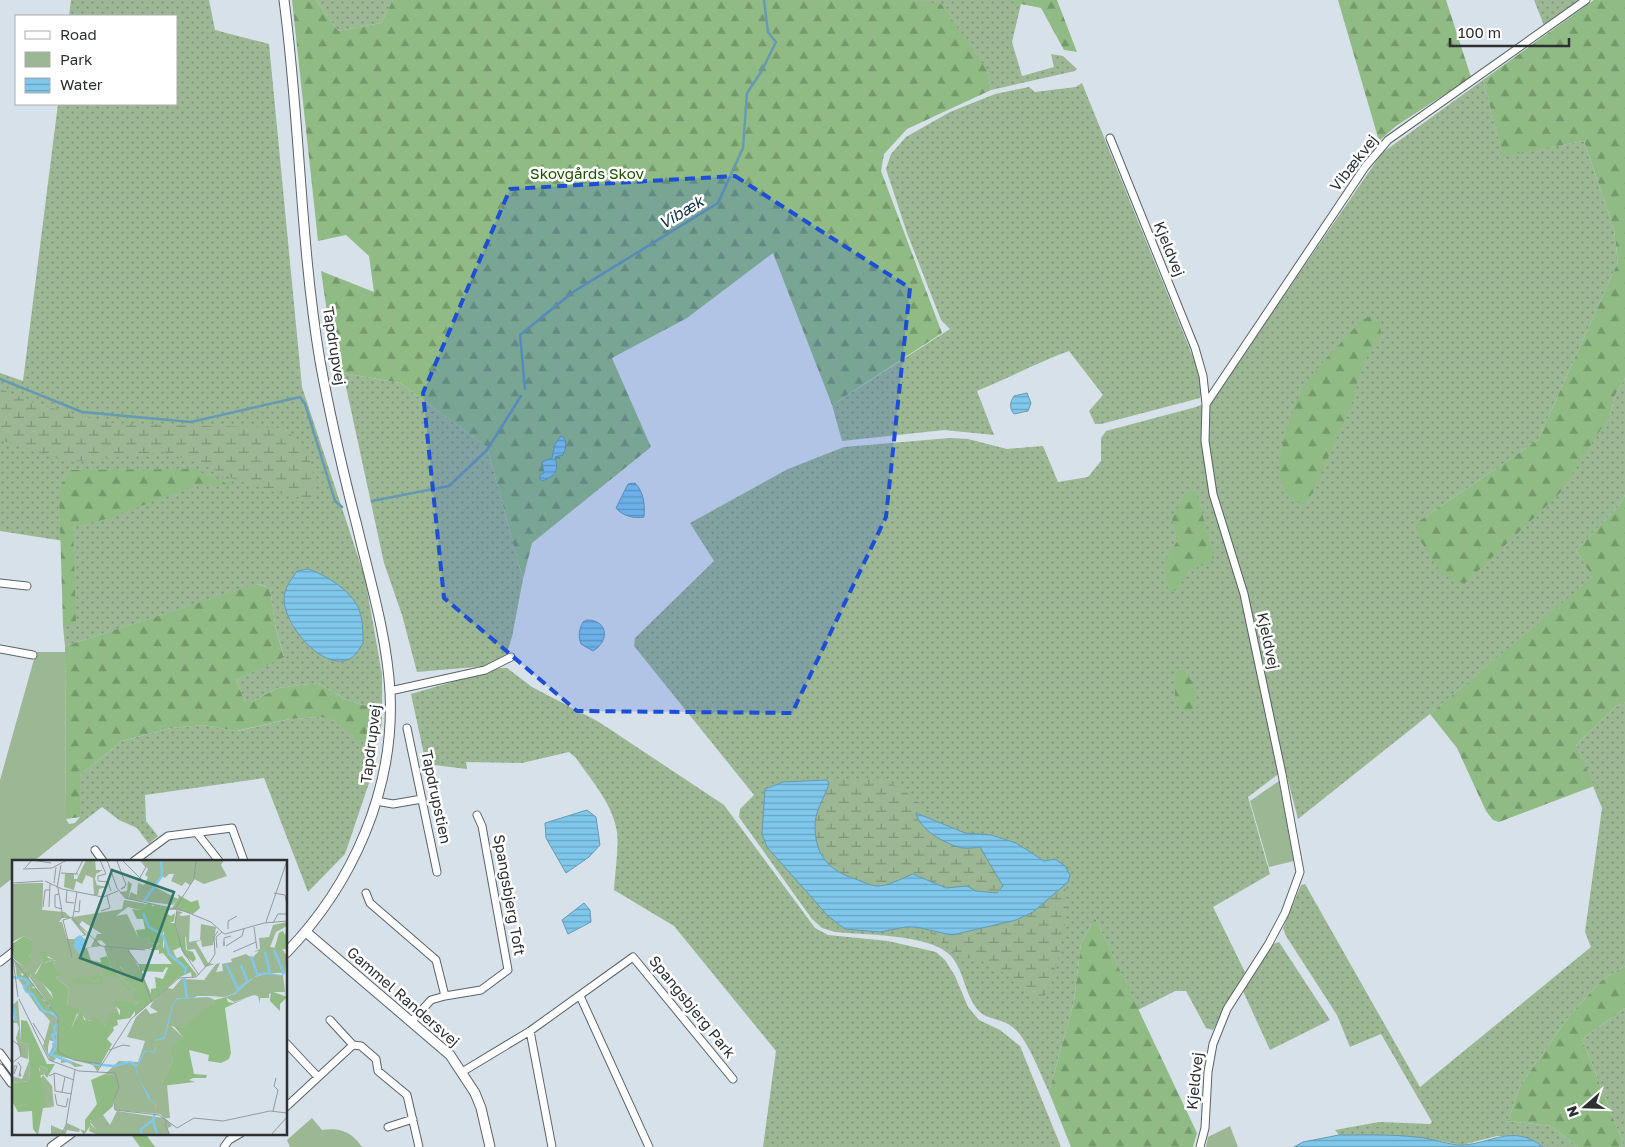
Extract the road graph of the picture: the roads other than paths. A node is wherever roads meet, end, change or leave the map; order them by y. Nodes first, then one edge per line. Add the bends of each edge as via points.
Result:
1 (284, 0) edge
2 (1586, 0) edge
3 (1110, 138) dead end
4 (1206, 404) junction
5 (0, 583) edge
6 (27, 586) dead end
7 (0, 650) edge
8 (33, 654) dead end
9 (511, 657) dead end
10 (390, 691) junction
11 (407, 728) dead end
12 (422, 799) junction
13 (376, 801) junction
14 (477, 815) dead end
15 (197, 833) junction
16 (95, 850) dead end
17 (102, 860) edge
18 (135, 860) edge
19 (218, 860) edge
20 (244, 860) edge
21 (437, 872) dead end
22 (366, 892) dead end
23 (306, 932) junction
24 (288, 951) edge
25 (12, 953) edge
26 (0, 962) edge
27 (445, 996) junction
28 (580, 996) junction
29 (330, 1020) dead end
30 (412, 1021) junction
31 (530, 1031) junction
32 (288, 1045) edge
33 (353, 1045) junction
34 (0, 1053) edge
35 (0, 1068) edge
36 (12, 1069) edge
37 (462, 1072) junction
38 (318, 1077) junction
39 (733, 1079) dead end
40 (12, 1082) edge
41 (288, 1105) edge
42 (413, 1119) junction
43 (388, 1127) dead end
44 (70, 1134) edge
45 (239, 1134) edge
46 (52, 1147) edge
47 (224, 1147) edge
48 (419, 1147) edge
49 (490, 1147) edge
50 (552, 1147) edge
51 (649, 1147) edge
52 (1200, 1147) edge

1 - 10 street, Tapdrupvej via 310,287 320,362 374,595
2 - 4 street, Vibækvej via 1388,140 1359,175
3 - 4 street, Kjeldvej via 1194,348 1203,376
4 - 52 street, Kjeldvej via 1205,441 1213,494 1244,594 1300,872 1285,913 1268,946 1227,1009 1213,1044 1205,1128
5 - 6 street
7 - 8 street
9 - 10 street, Tapdrupvej via 485,670
10 - 13 street, Tapdrupvej via 386,759
11 - 12 street, Tapdrupstien
12 - 13 street, Tapdrupvej via 393,804
12 - 21 street, Tapdrupstien
13 - 23 street, Tapdrupvej via 360,846 338,888
14 - 27 street, Spangsbjerg Toft via 482,826 508,970 481,990
15 - 18 street via 168,836
15 - 19 street
15 - 20 street via 232,828
16 - 17 street
22 - 27 street via 370,903 436,960
23 - 24 street, Tapdrupvej
23 - 30 street, Gammel Randersvej
25 - 26 street
27 - 30 street, Spangsbjerg Toft via 431,1000
28 - 31 street, Spangsbjerg Park
28 - 39 street, Spangsbjerg Park via 633,957
28 - 51 street
29 - 33 street
30 - 37 street, Gammel Randersvej via 450,1055
31 - 37 street, Spangsbjerg Park
31 - 50 street
32 - 38 street
33 - 38 street
33 - 42 street via 361,1046 376,1059 378,1071 407,1095
34 - 36 street
35 - 40 street
37 - 49 street, Gammel Randersvej via 481,1108
38 - 41 street
42 - 43 street
42 - 48 street
44 - 46 street
45 - 47 street

